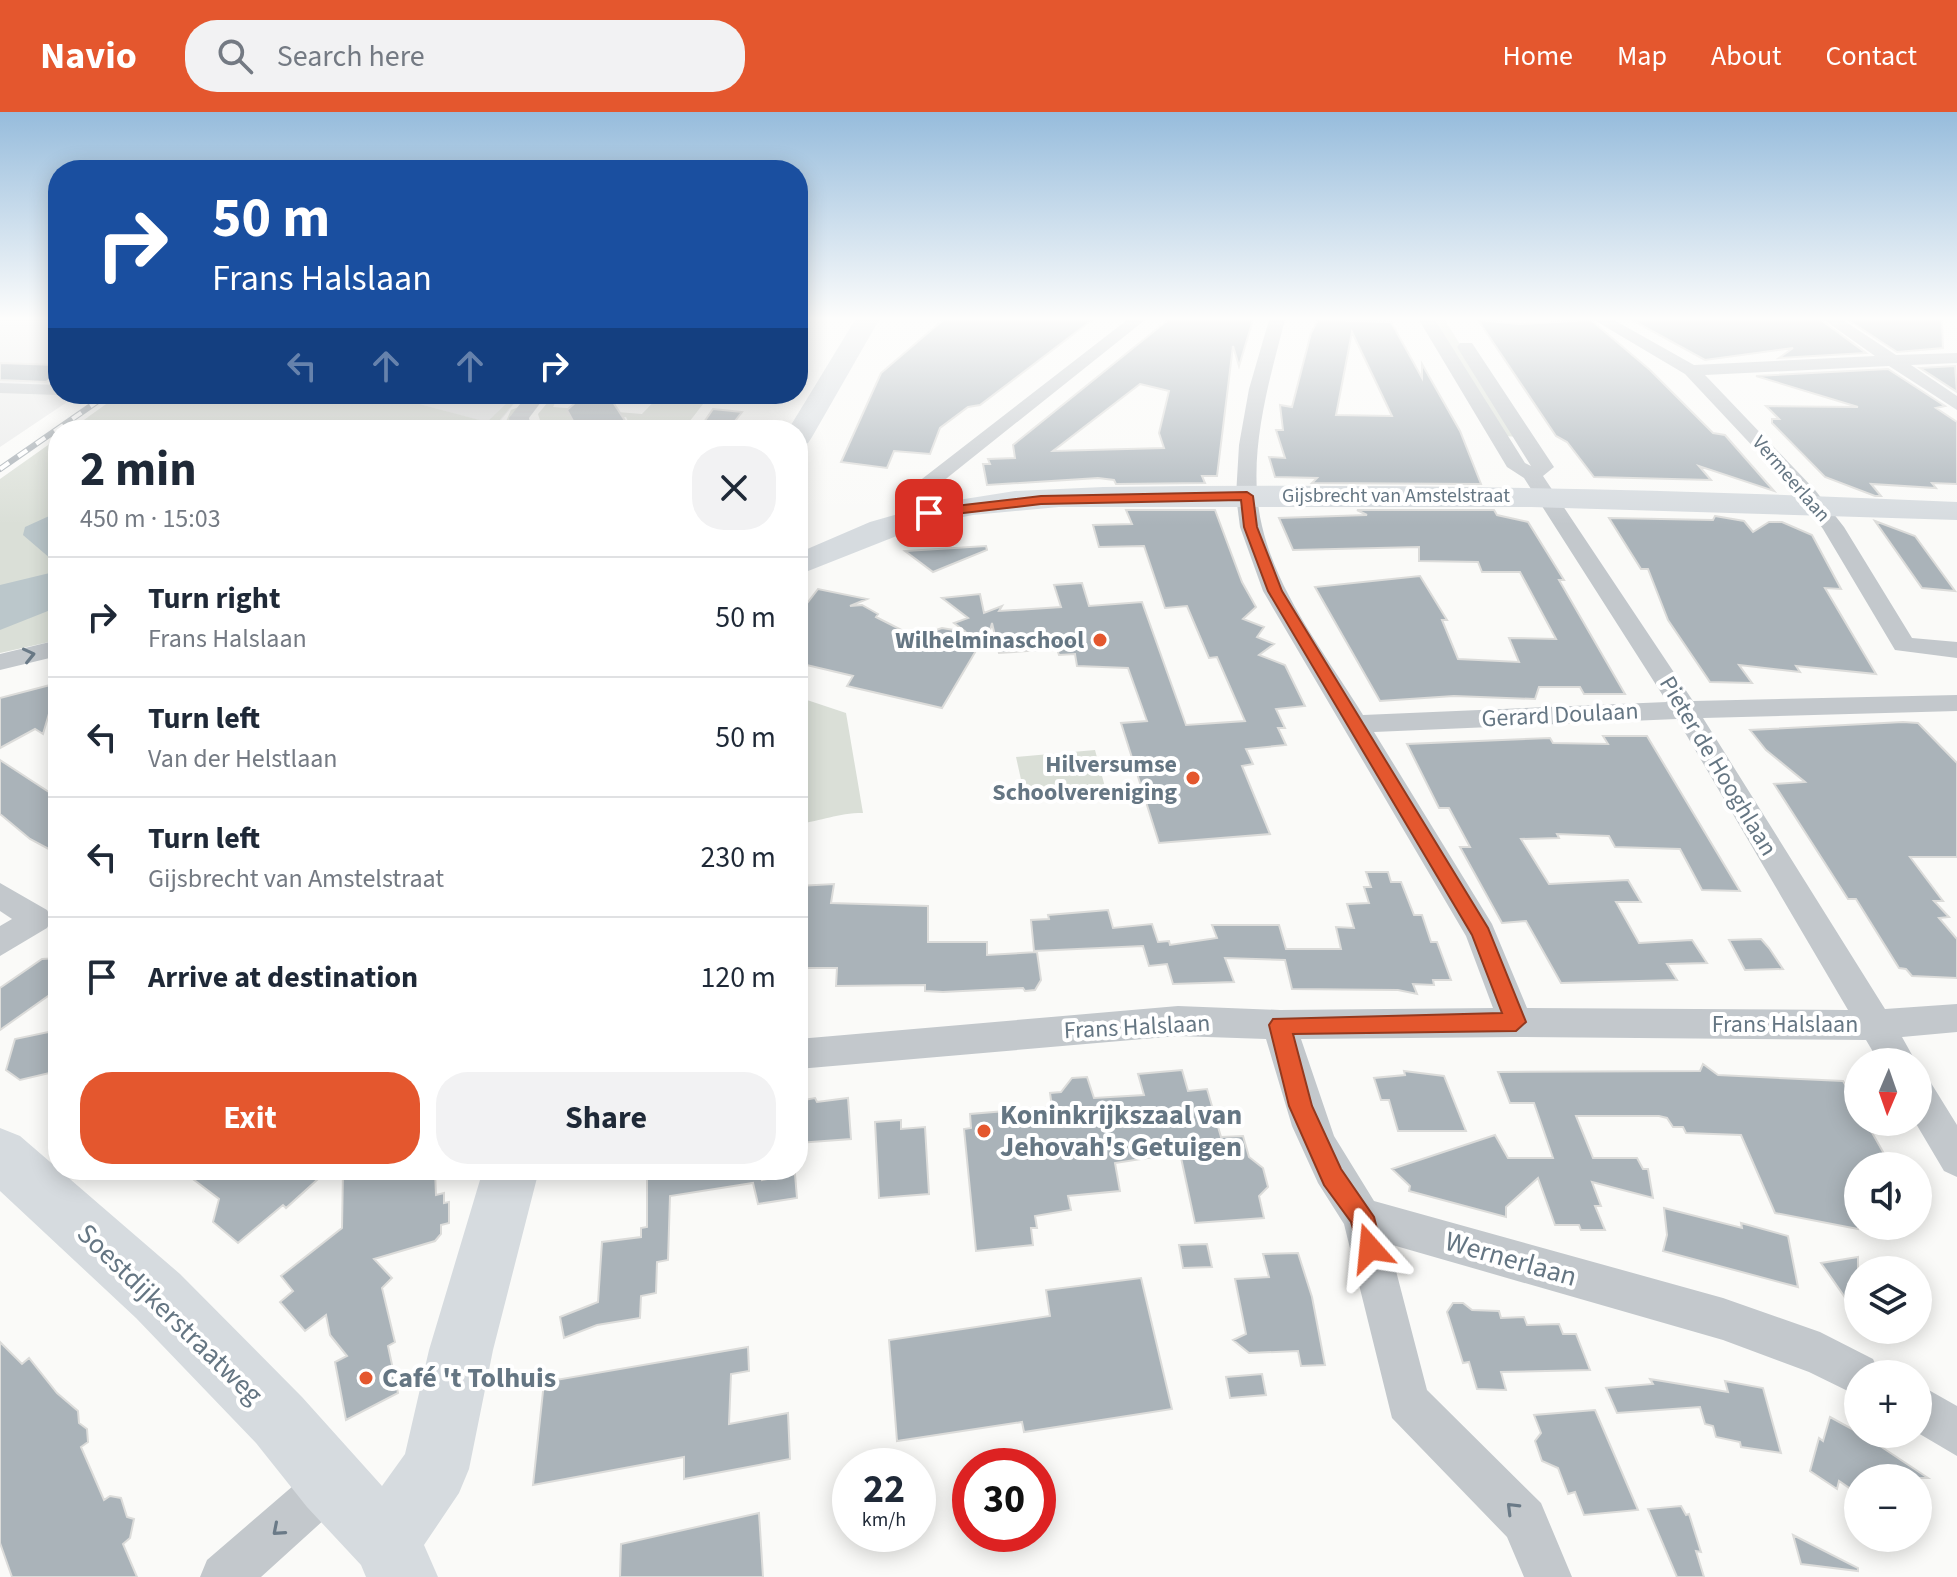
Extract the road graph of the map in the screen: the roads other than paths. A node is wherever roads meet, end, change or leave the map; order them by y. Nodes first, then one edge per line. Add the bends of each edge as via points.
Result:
1 (11, 388) edge
2 (827, 388) edge
3 (1050, 388) edge
4 (1258, 388) edge
5 (1469, 388) edge
6 (1493, 388) edge
7 (1708, 388) edge
8 (1934, 388) edge
9 (48, 390) edge
10 (1957, 404) edge
11 (808, 420) edge
12 (1539, 485) junction
13 (1247, 496) junction
14 (1816, 504) junction
15 (1957, 511) edge
16 (929, 513) junction
17 (808, 561) edge
18 (48, 650) edge
19 (1947, 650) edge
20 (0, 662) edge
21 (1957, 674) edge
22 (1957, 703) edge
23 (1685, 710) junction
24 (1356, 724) junction
25 (0, 895) edge
26 (0, 943) edge
27 (1957, 1018) edge
28 (1516, 1022) junction
29 (1280, 1025) junction
30 (1873, 1025) junction
31 (1889, 1048) edge
32 (808, 1053) edge
33 (1932, 1117) edge
34 (0, 1154) edge
35 (1957, 1159) edge
36 (508, 1180) edge
37 (1362, 1217) junction
38 (1844, 1367) edge
39 (1932, 1416) edge
40 (1957, 1433) edge
41 (331, 1483) junction
42 (394, 1559) edge
43 (224, 1577) edge
44 (1548, 1577) edge

1 - 9 street
2 - 11 street
3 - 16 street via 916,493
4 - 13 street
5 - 12 street, Pieter de Hooghlaan via 1517,467
6 - 12 street, Pieter de Hooghlaan via 1544,467
7 - 14 street, Vermeerlaan
8 - 10 street
12 - 13 street, Gijsbrecht van Amstelstraat
12 - 14 street, Gijsbrecht van Amstelstraat
12 - 23 street, Pieter de Hooghlaan
13 - 16 street, Gijsbrecht van Amstelstraat via 1041,500
13 - 24 street via 1251,527 1275,591
14 - 15 street, Gijsbrecht van Amstelstraat
14 - 19 street, Vermeerlaan via 1904,645
16 - 17 street, Gijsbrecht van Amstelstraat
20 -> 18 street
19 - 21 street
22 - 23 street, Gerard Doulaan
23 - 24 street, Gerard Doulaan
23 - 30 street, Pieter de Hooghlaan
24 - 28 street via 1481,933
25 - 26 street via 36,919
27 - 30 street, Frans Halslaan
28 - 29 street, Frans Halslaan
28 - 30 street, Frans Halslaan
29 - 32 street, Frans Halslaan via 1178,1021
29 - 37 street via 1300,1106 1332,1177
30 - 31 street, Pieter de Hooghlaan
33 - 35 street
34 - 41 street, Soestdijkerstraatweg via 158,1296 279,1420
36 - 42 street via 461,1350 435,1469
37 - 38 street, Wernerlaan via 1723,1319
44 -> 37 street via 1524,1520 1408,1402
39 - 40 street
41 - 42 street, Soestdijkerstraatweg
41 -> 43 street

